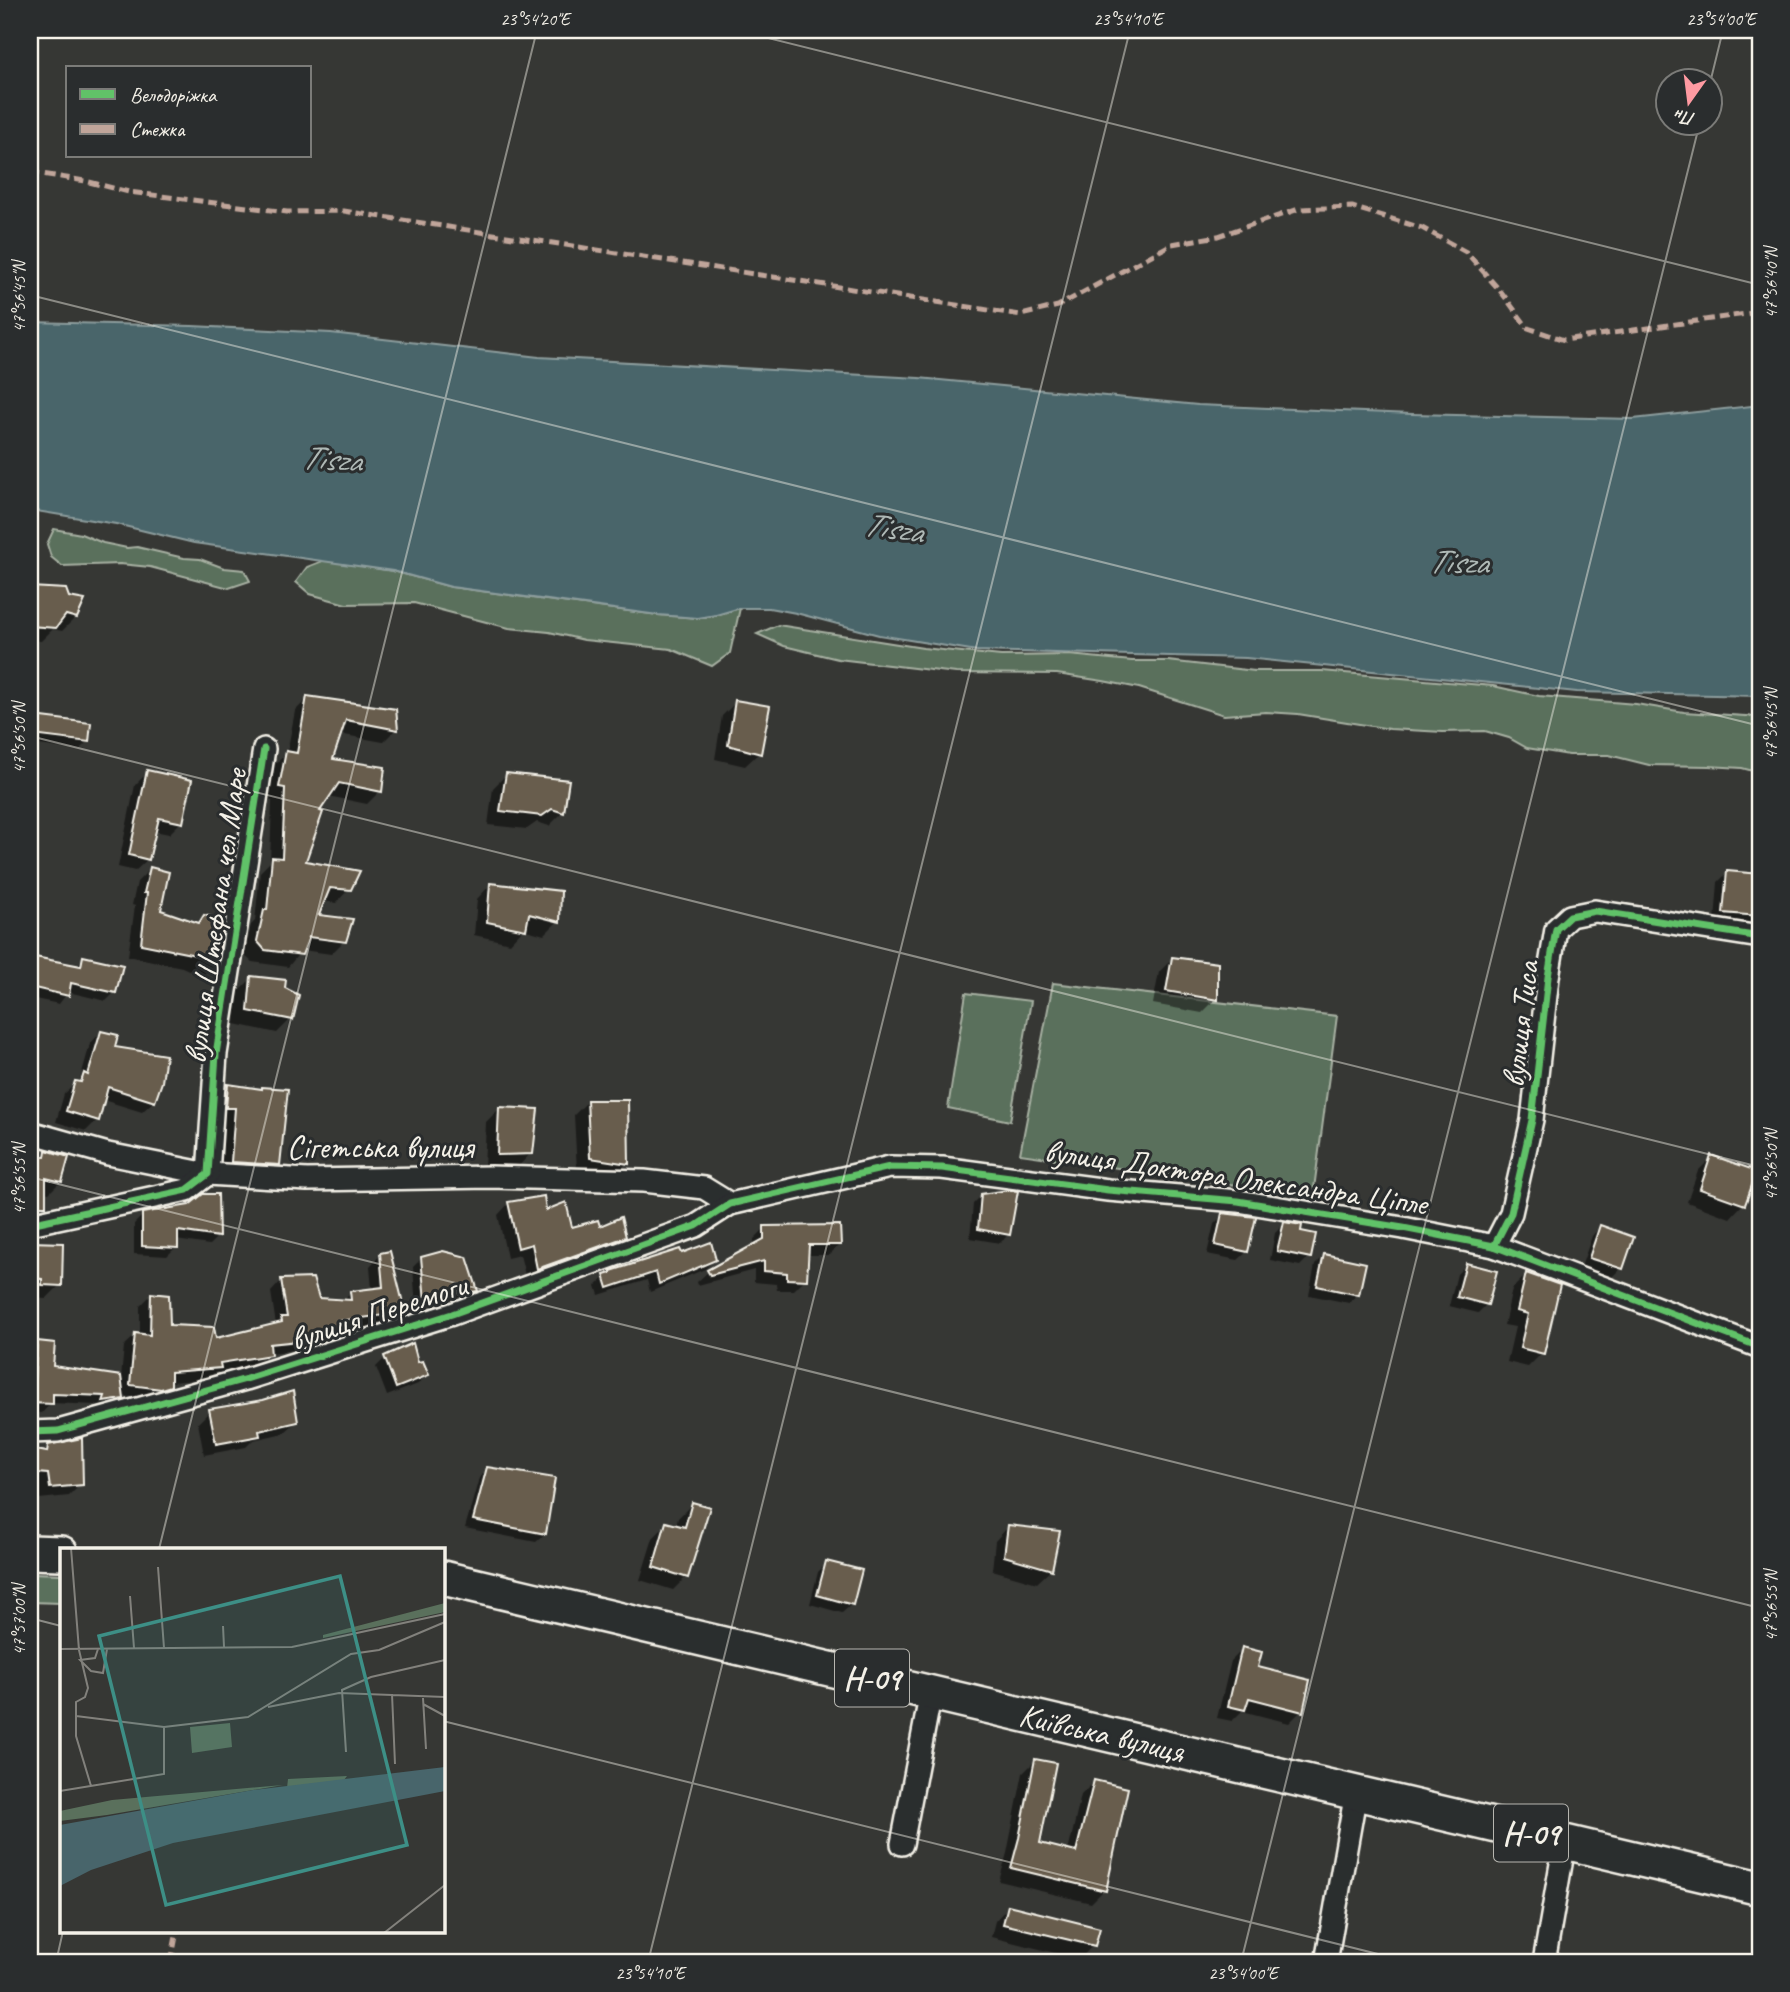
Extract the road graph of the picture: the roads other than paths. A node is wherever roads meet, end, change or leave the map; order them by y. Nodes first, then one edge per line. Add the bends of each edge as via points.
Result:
1 (264, 749) dead end
2 (1760, 937) edge
3 (30, 1132) edge
4 (208, 1174) junction
5 (730, 1204) junction
6 (30, 1224) edge
7 (1494, 1246) junction
8 (1760, 1348) edge
9 (30, 1432) edge
10 (30, 1552) edge
11 (60, 1553) edge
12 (444, 1578) edge
13 (931, 1692) junction
14 (1356, 1792) junction
15 (1565, 1841) junction
16 (902, 1844) dead end
17 (1760, 1888) edge
18 (1326, 1962) edge
19 (1544, 1962) edge

1 - 4 street, вулиця Штефана чел Маре via 216,1054
2 - 7 street, вулиця Тиса via 1595,911 1570,916 1556,929 1532,1120 1511,1213
3 - 4 street, Сігетська вулиця
4 - 5 street, Сігетська вулиця via 307,1180 491,1177 644,1181 704,1188
4 - 6 street via 187,1190
5 - 7 street, вулиця Доктора Олександра Ціпле via 890,1167 942,1168 1238,1201
5 - 9 street, вулиця Перемоги via 696,1226 452,1314 246,1379 58,1431
7 - 8 street, вулиця Доктора Олександра Ціпле
10 - 11 main road
12 - 13 main road, Київська вулиця / Н-09
13 - 14 main road, Київська вулиця / Н-09
13 - 16 street
14 - 15 main road, Київська вулиця / Н-09
14 - 18 street
15 - 17 main road, Київська вулиця / Н-09
15 - 19 street

